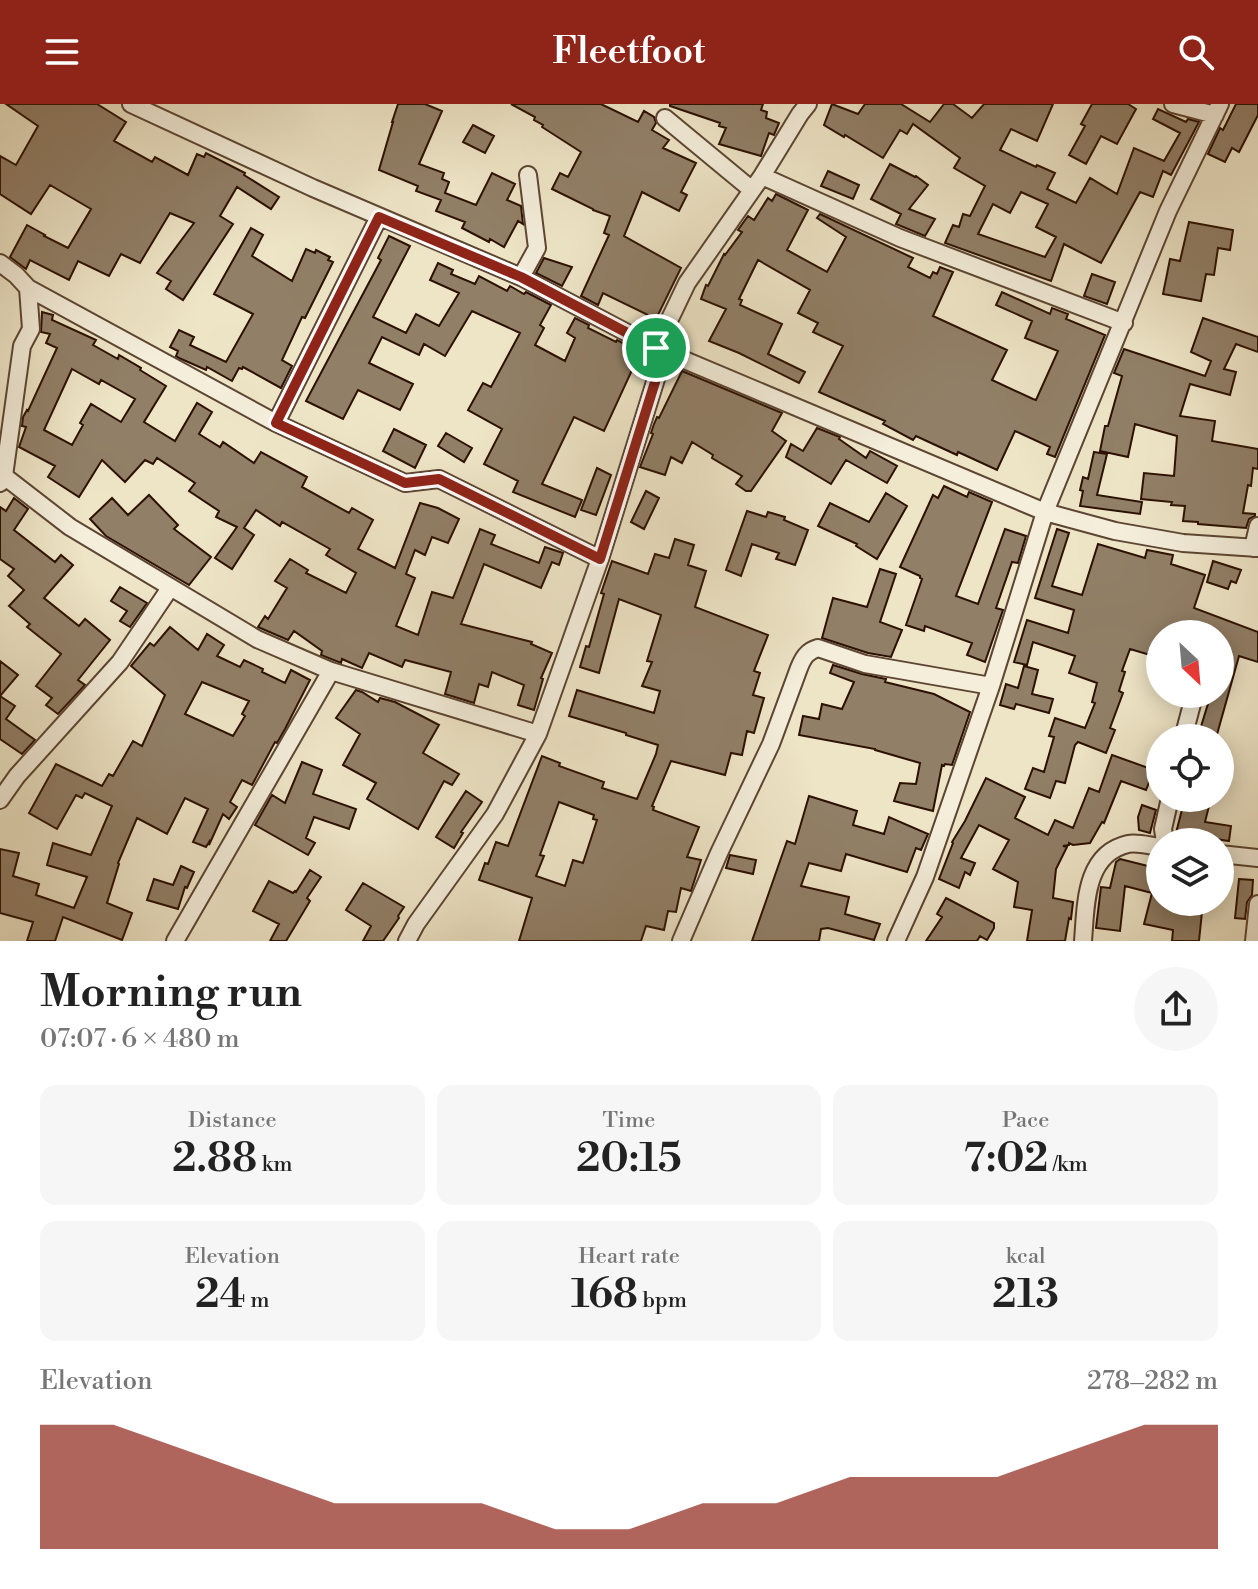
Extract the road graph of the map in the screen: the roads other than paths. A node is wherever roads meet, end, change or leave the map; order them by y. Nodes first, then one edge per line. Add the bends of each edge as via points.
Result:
1 (131, 104) edge
2 (808, 104) edge
3 (1173, 104) edge
4 (1217, 109) edge
5 (665, 118) dead end
6 (528, 175) dead end
7 (757, 183) junction
8 (379, 217) junction
9 (0, 263) edge
10 (521, 277) junction
11 (28, 288) junction
12 (1124, 323) junction
13 (656, 348) junction
14 (276, 423) junction
15 (2, 479) edge
16 (1045, 512) junction
17 (1258, 526) edge
18 (1256, 548) edge
19 (600, 559) junction
20 (170, 588) junction
21 (331, 671) junction
22 (991, 686) junction
23 (538, 734) junction
24 (0, 800) edge
25 (1146, 845) edge
26 (1234, 855) edge
27 (1258, 858) edge
28 (1258, 904) edge
29 (175, 941) edge
30 (407, 941) edge
31 (681, 941) edge
32 (896, 941) edge
33 (1083, 941) edge
34 (1254, 941) edge

1 - 8 street
2 - 7 street
3 - 4 street
4 - 12 street via 1168,211
5 - 7 street
6 - 10 street via 537,248
7 - 12 street
7 - 13 street via 687,283
8 - 10 street
8 - 14 street
9 - 11 street
10 - 13 street
11 - 14 street
11 - 15 street via 31,329 22,346
12 - 16 street
13 - 16 street
13 - 19 street via 660,366
14 - 19 street via 405,483 439,479
15 - 20 street
16 - 18 street via 1183,543
16 - 22 street
17 - 18 street
19 - 23 street
20 - 21 street via 257,639
20 - 24 street via 120,662
21 - 23 street
21 - 29 street
22 - 31 street via 811,650 802,659 771,744
22 - 32 street via 925,877
23 - 30 street via 495,814
25 - 33 street via 1115,849 1091,876
26 - 27 street
28 - 34 street

